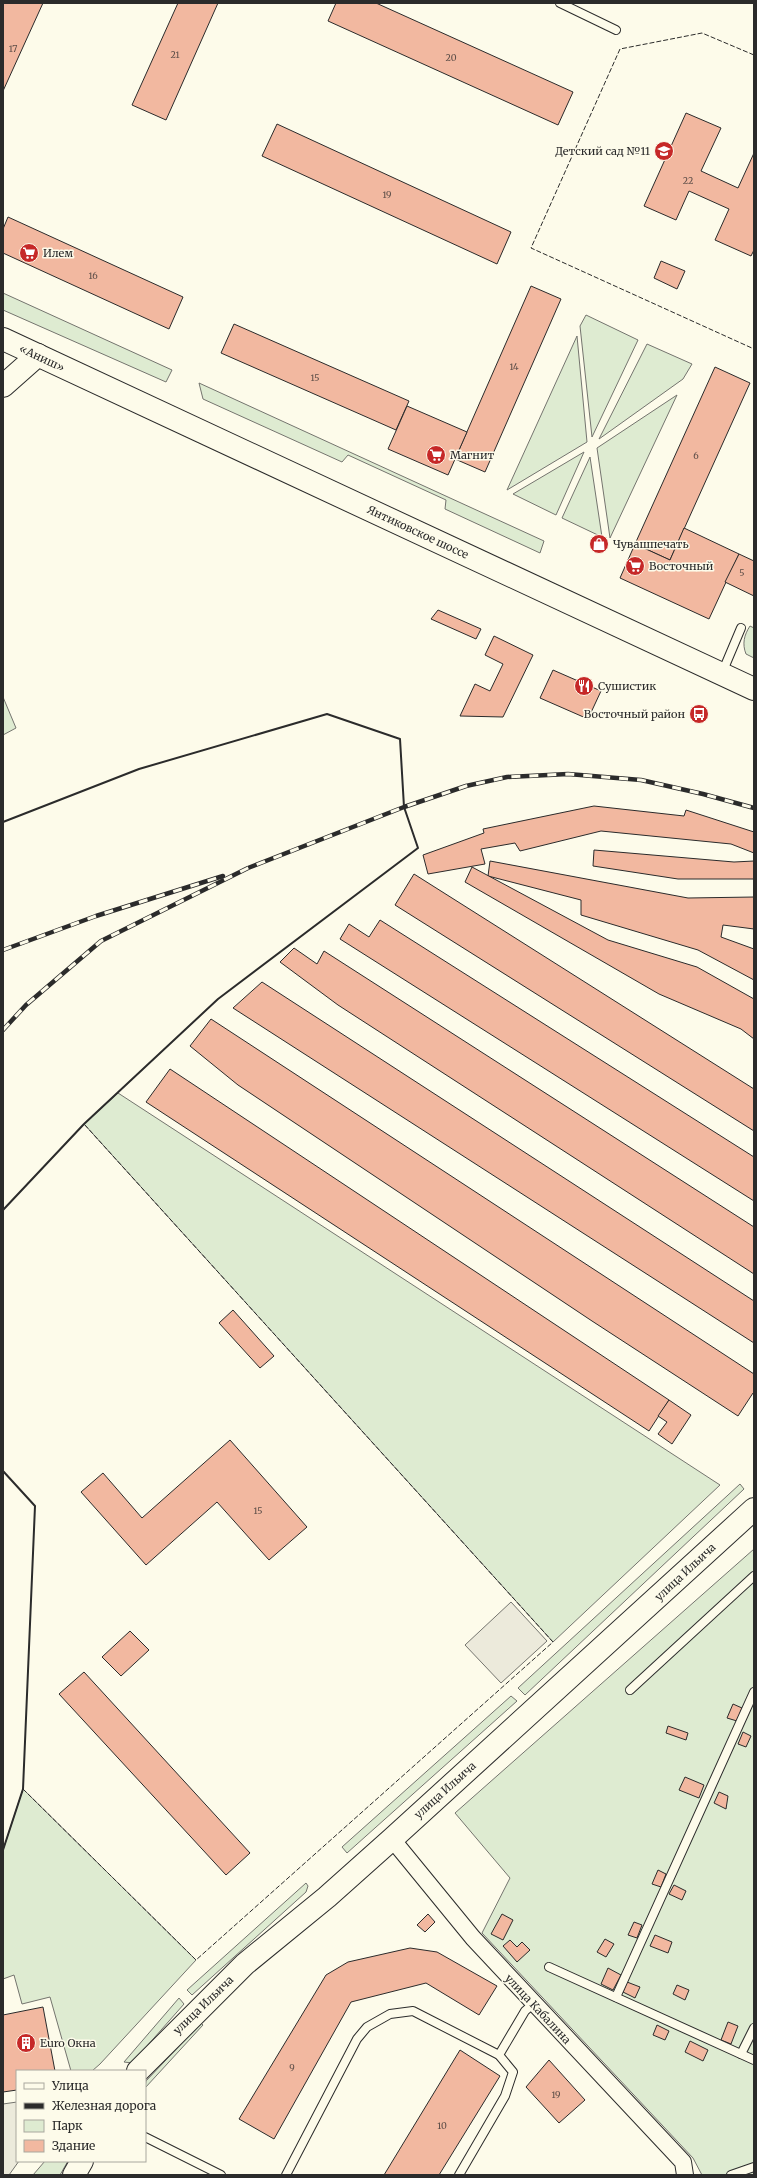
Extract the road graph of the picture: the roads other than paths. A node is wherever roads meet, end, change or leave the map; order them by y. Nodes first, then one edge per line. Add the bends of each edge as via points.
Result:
1 (560, 3) edge
2 (616, 30) dead end
3 (3, 339) edge
4 (38, 355) junction
5 (82, 376) joint
6 (3, 386) edge
7 (741, 628) dead end
8 (722, 674) junction
9 (754, 688) edge
10 (754, 1509) edge
11 (754, 1576) edge
12 (630, 1690) dead end
13 (754, 1692) edge
14 (392, 1839) junction
15 (549, 1967) dead end
16 (616, 1997) junction
17 (533, 2004) junction
18 (754, 2028) edge
19 (742, 2054) junction
20 (499, 2055) junction
21 (754, 2060) edge
22 (139, 2070) edge
23 (146, 2138) edge
24 (81, 2162) edge
25 (754, 2167) edge
26 (74, 2175) edge
27 (221, 2175) edge
28 (286, 2175) edge
29 (459, 2175) edge
30 (685, 2175) edge
31 (731, 2175) edge

1 - 2 lane
3 - 4 street, «Аниш»
4 - 5 street, «Аниш»
4 - 6 street
5 - 8 street, Янтиковское шоссе
7 - 8 lane
8 - 9 street, Янтиковское шоссе
10 - 14 street, улица Ильича
11 - 12 lane
13 - 16 lane
14 - 17 street, улица Кабалина via 473,1938
14 - 22 street, улица Ильича via 246,1964
15 - 16 lane
16 - 19 lane
17 - 20 lane via 525,2011
17 - 30 street, улица Кабалина via 684,2162
18 - 19 lane
19 - 21 lane
20 - 28 lane via 413,2011 390,2014 367,2027 357,2039
20 - 29 lane via 513,2072 504,2096
23 - 27 lane
24 - 26 street
25 - 31 lane

